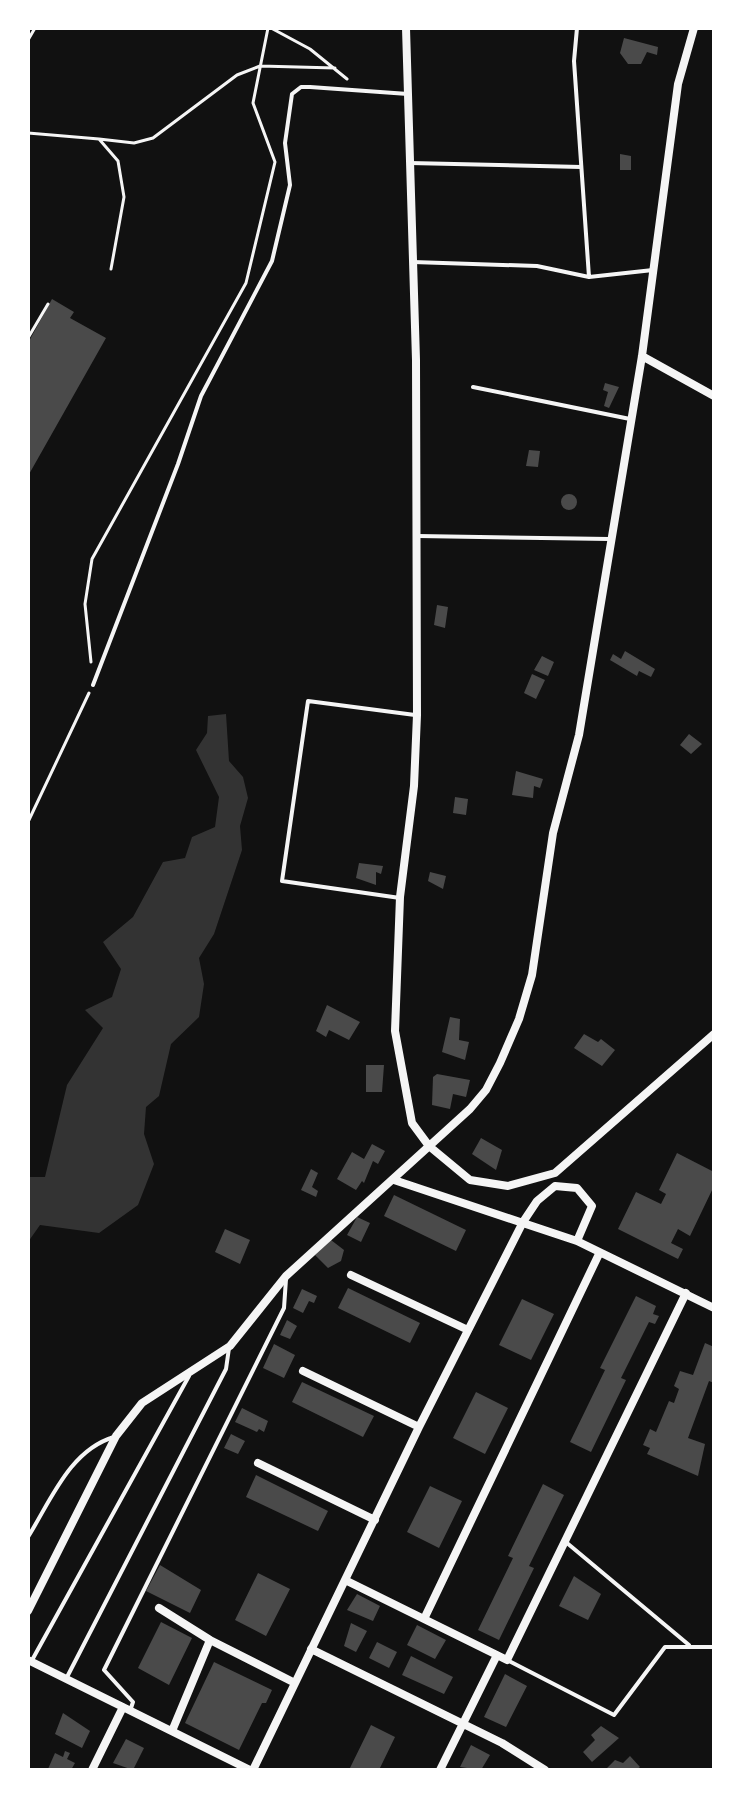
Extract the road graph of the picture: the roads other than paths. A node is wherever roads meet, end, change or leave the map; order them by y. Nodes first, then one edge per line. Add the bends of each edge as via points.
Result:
1 (406, 28) edge
2 (577, 28) edge
3 (694, 28) edge
4 (408, 94) junction
5 (410, 163) junction
6 (581, 167) junction
7 (413, 262) junction
8 (655, 270) junction
9 (589, 277) junction
10 (642, 356) junction
11 (473, 387) dead end
12 (714, 396) edge
13 (630, 419) junction
14 (416, 536) junction
15 (609, 539) junction
16 (93, 685) road end
17 (417, 715) junction
18 (400, 898) junction
19 (714, 1034) edge
20 (429, 1146) junction
21 (555, 1173) junction
22 (394, 1180) junction
23 (555, 1186) junction
24 (523, 1222) junction
25 (577, 1241) junction
26 (599, 1254) junction
27 (351, 1275) dead end
28 (286, 1276) junction
29 (686, 1293) junction
30 (714, 1308) edge
31 (468, 1330) junction
32 (230, 1346) junction
33 (192, 1370) junction
34 (303, 1371) dead end
35 (419, 1427) junction
36 (116, 1436) junction
37 (258, 1463) dead end
38 (375, 1520) junction
39 (28, 1537) edge
40 (565, 1541) junction
41 (345, 1580) junction
42 (159, 1608) dead end
43 (28, 1611) edge
44 (424, 1619) junction
45 (210, 1640) junction
46 (689, 1645) junction
47 (714, 1647) edge
48 (311, 1649) junction
49 (497, 1655) junction
50 (507, 1660) junction
51 (30, 1661) edge
52 (66, 1679) junction
53 (295, 1683) junction
54 (127, 1709) junction
55 (463, 1723) junction
56 (172, 1731) junction
57 (92, 1770) edge
58 (251, 1770) edge
59 (440, 1770) edge
60 (545, 1770) edge

1 - 4 street
2 - 6 lane
3 - 8 street via 673,111
4 - 5 street
4 - 16 lane via 301,87 292,94 285,143 290,185 272,261 201,396
5 - 6 lane
5 - 7 street
6 - 9 lane
7 - 9 lane via 537,266
7 - 14 street
8 - 9 lane
8 - 10 street
10 - 12 street
10 - 13 street
11 - 13 lane
13 - 15 street
14 - 15 lane
14 - 17 street
15 - 20 street via 579,735 553,833 532,975 519,1019 486,1090
17 - 18 street
17 - 18 lane via 308,701 282,881
18 - 20 street via 395,1031 412,1123
19 - 21 street
20 - 21 street via 470,1180 508,1186
20 - 22 street
21 - 23 street
22 - 24 street
22 - 28 street
23 - 24 street
23 - 25 street via 577,1188 592,1206
24 - 25 street
24 - 31 street
25 - 26 street
26 - 29 street
26 - 44 street
27 - 31 street
28 - 32 street
28 - 54 lane via 284,1308 104,1670 133,1702
29 - 30 street
29 - 40 street
31 - 35 street
32 - 33 street
32 - 52 lane via 226,1369
33 - 36 street via 142,1403
33 - 51 lane
34 - 35 street
35 - 38 street
36 - 39 lane via 78,1457
36 - 43 street
37 - 38 street
38 - 41 street
40 - 46 lane
40 - 50 street
41 - 44 street
41 - 48 street
42 - 45 street
44 - 49 street
45 - 53 street
45 - 56 street
46 - 47 lane
46 - 50 lane via 665,1647 614,1715
48 - 53 street
48 - 55 street
49 - 50 street
49 - 55 street
51 - 52 street
52 - 54 street
53 - 58 street
54 - 56 street
54 - 57 street
55 - 59 street
55 - 60 street
56 - 58 street

